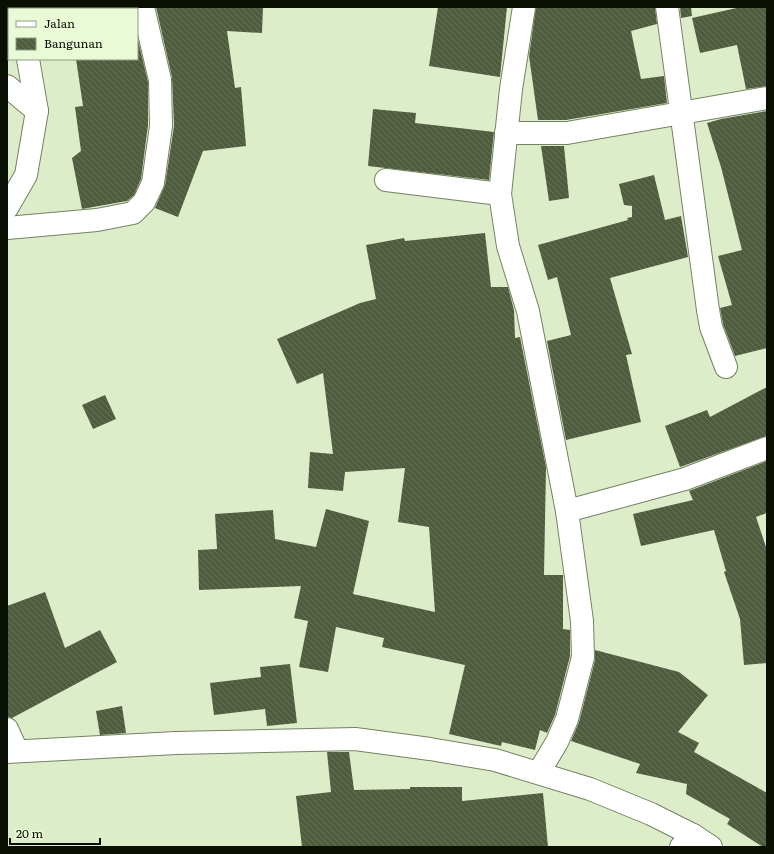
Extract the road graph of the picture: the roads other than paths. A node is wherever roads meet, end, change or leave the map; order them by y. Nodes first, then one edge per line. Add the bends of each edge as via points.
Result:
1 (143, 7) edge
2 (524, 7) edge
3 (667, 7) edge
4 (28, 60) edge
5 (7, 86) edge
6 (767, 98) edge
7 (37, 111) junction
8 (683, 114) junction
9 (506, 133) junction
10 (386, 180) dead end
11 (500, 194) junction
12 (7, 208) edge
13 (7, 228) edge
14 (726, 366) dead end
15 (767, 448) edge
16 (568, 511) junction
17 (7, 729) edge
18 (12, 752) edge
19 (539, 772) junction
20 (687, 841) edge
21 (711, 847) edge

1 - 13 street via 160,80 161,126 153,183 144,202 133,213 97,220
2 - 9 street
3 - 8 street
4 - 7 street
5 - 7 street
6 - 8 street
7 - 12 street via 26,175
8 - 9 street via 567,133
8 - 14 street via 709,315
9 - 11 street
10 - 11 street
11 - 16 street via 508,246 528,311
15 - 16 street via 685,479
16 - 19 street via 582,621 583,657 568,719
17 - 18 street
18 - 19 street via 176,743 355,739 495,760
19 - 20 street via 590,788 651,814
20 - 21 street

